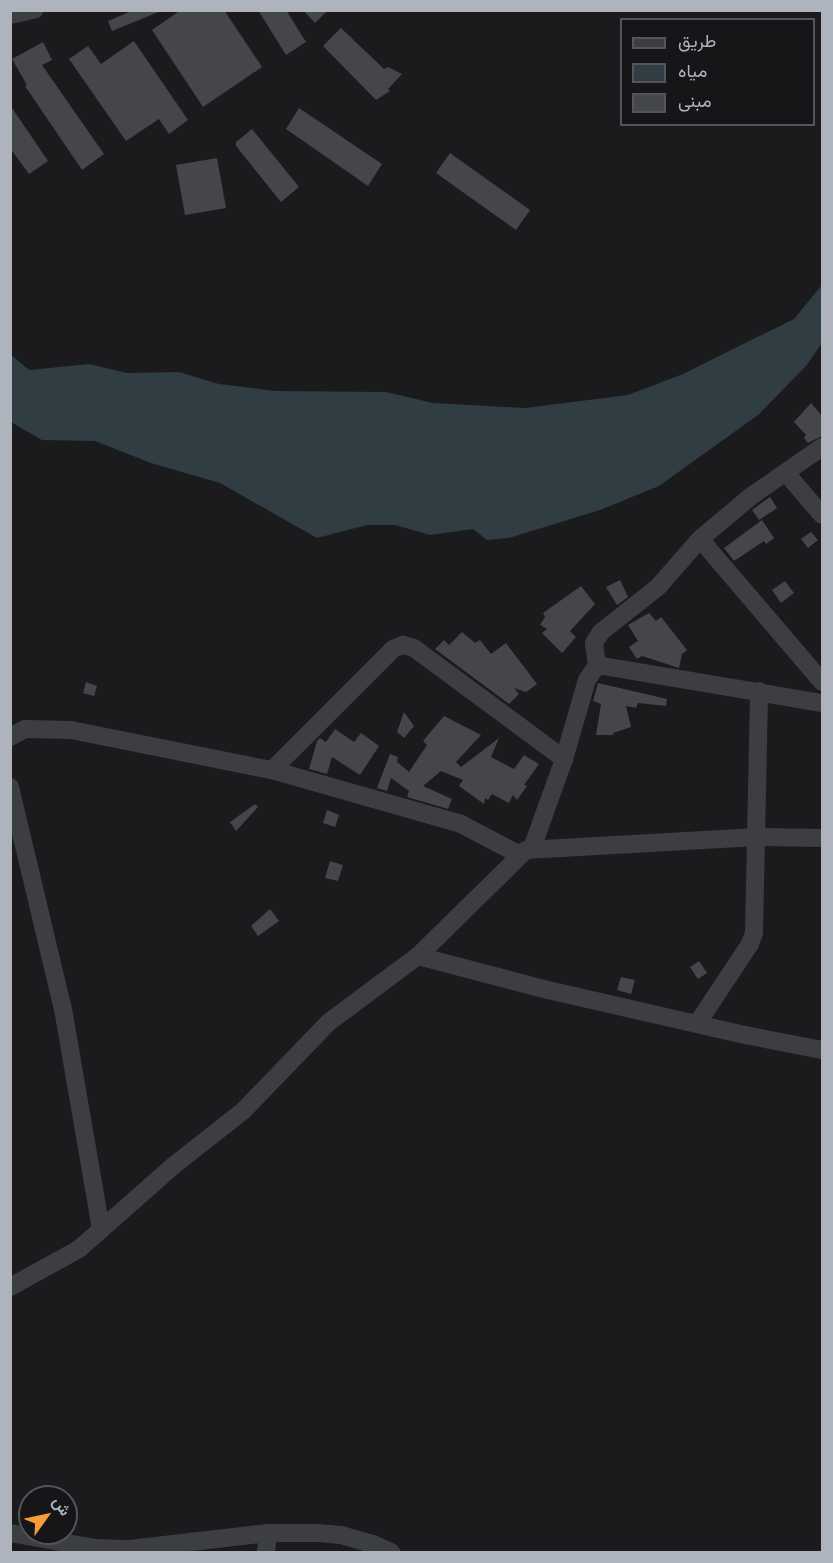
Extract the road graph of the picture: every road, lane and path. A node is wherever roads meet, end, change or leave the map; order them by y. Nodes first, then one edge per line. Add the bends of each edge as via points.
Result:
1 (34, 10) edge
2 (10, 15) edge
3 (822, 447) edge
4 (786, 472) junction
5 (822, 515) edge
6 (700, 539) junction
7 (597, 665) junction
8 (822, 682) edge
9 (759, 691) junction
10 (822, 703) edge
11 (10, 737) edge
12 (564, 759) junction
13 (272, 770) junction
14 (10, 787) edge
15 (757, 837) junction
16 (822, 838) edge
17 (526, 851) junction
18 (418, 956) junction
19 (697, 1024) junction
20 (822, 1050) edge
21 (101, 1230) junction
22 (10, 1287) edge
23 (268, 1533) junction
24 (13, 1538) edge
25 (130, 1551) edge
26 (267, 1552) edge
27 (391, 1552) edge

1 - 2 street
3 - 4 street
4 - 5 street
4 - 6 street
6 - 7 street via 658,587 601,632 594,643
6 - 8 street
7 - 9 street
7 - 12 street via 587,680
9 - 10 street
9 - 15 street
11 - 13 street via 25,729 71,730
12 - 13 street via 414,648 403,645 393,649
12 - 17 street
13 - 17 street via 460,824
14 - 21 street via 63,1009
15 - 16 street
15 - 17 street
15 - 19 street via 754,933
17 - 18 street
18 - 19 street
18 - 21 street via 329,1022 243,1111
19 - 20 street
21 - 22 street via 79,1249
23 - 25 street
23 - 26 street
23 - 27 street via 341,1535
24 - 25 street

